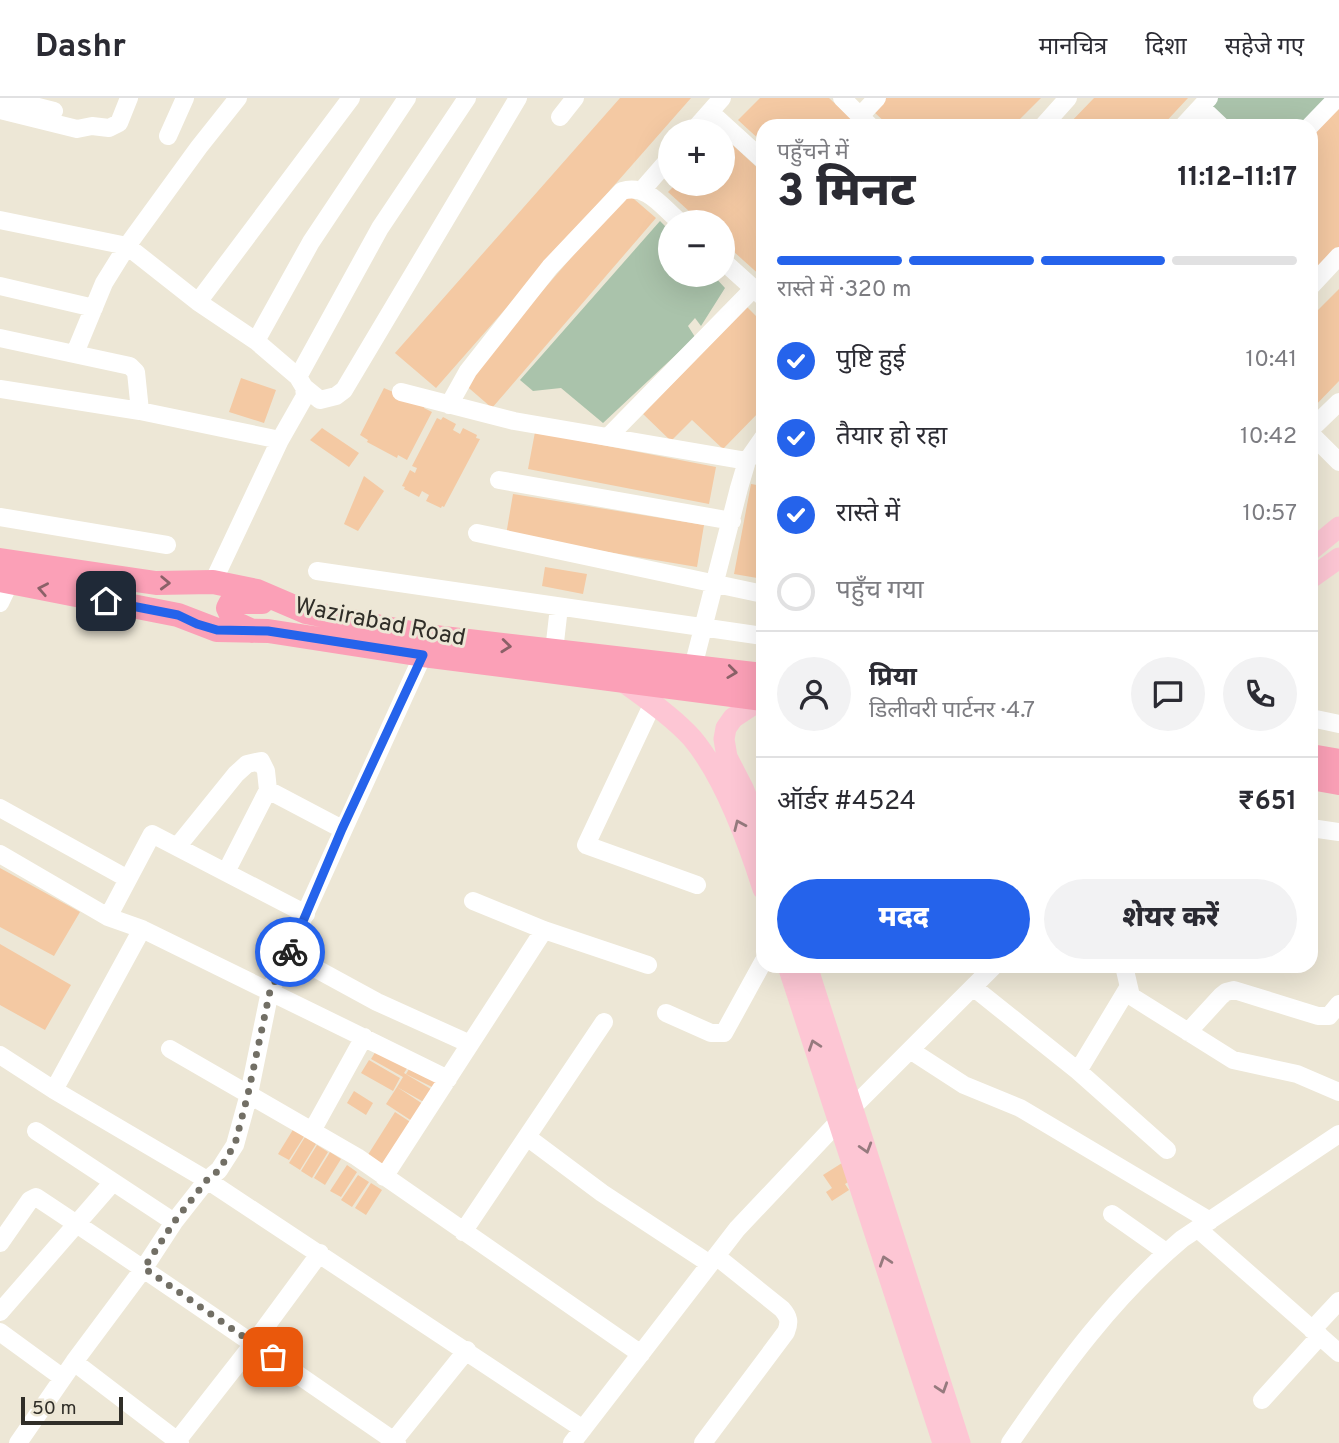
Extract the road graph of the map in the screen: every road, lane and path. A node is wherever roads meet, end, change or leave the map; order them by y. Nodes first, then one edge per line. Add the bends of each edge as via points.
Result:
1 (3, 98) edge
2 (129, 98) edge
3 (185, 98) edge
4 (238, 98) edge
5 (351, 98) edge
6 (407, 98) edge
7 (467, 98) edge
8 (518, 98) edge
9 (575, 98) edge
10 (722, 98) edge
11 (842, 98) edge
12 (877, 98) edge
13 (1068, 98) edge
14 (1337, 98) edge
15 (1205, 102) edge
16 (0, 110) edge
17 (710, 112) junction
18 (559, 117) dead end
19 (704, 119) edge
20 (863, 119) edge
21 (866, 119) edge
22 (1049, 119) edge
23 (1189, 119) edge
24 (1216, 119) edge
25 (1317, 119) edge
26 (92, 126) junction
27 (167, 136) dead end
28 (756, 154) edge
29 (658, 172) edge
30 (643, 190) junction
31 (666, 210) edge
32 (0, 220) edge
33 (127, 246) junction
34 (1339, 256) edge
35 (735, 272) edge
36 (1318, 278) edge
37 (0, 286) edge
38 (756, 291) edge
39 (756, 295) edge
40 (198, 302) junction
41 (94, 308) junction
42 (0, 338) edge
43 (256, 341) junction
44 (75, 353) junction
45 (301, 382) junction
46 (0, 389) edge
47 (401, 393) dead end
48 (1339, 402) edge
49 (449, 405) junction
50 (140, 411) junction
51 (1318, 424) edge
52 (608, 437) junction
53 (1318, 439) edge
54 (280, 440) junction
55 (756, 448) edge
56 (747, 461) junction
57 (1339, 461) edge
58 (499, 480) dead end
59 (0, 517) edge
60 (732, 521) junction
61 (1339, 527) edge
62 (477, 533) dead end
63 (1318, 544) edge
64 (167, 545) dead end
65 (1339, 558) edge
66 (317, 571) dead end
67 (1318, 573) edge
68 (2, 581) edge
69 (213, 582) junction
70 (715, 584) junction
71 (756, 593) edge
72 (278, 602) junction
73 (559, 607) junction
74 (703, 628) junction
75 (252, 631) junction
76 (756, 635) edge
77 (554, 651) junction
78 (423, 655) junction
79 (693, 667) junction
80 (756, 674) edge
81 (621, 680) junction
82 (756, 698) edge
83 (756, 703) edge
84 (653, 704) junction
85 (1318, 720) edge
86 (1339, 724) edge
87 (1318, 758) edge
88 (1339, 761) edge
89 (1318, 779) edge
90 (1339, 783) edge
91 (268, 790) junction
92 (0, 808) edge
93 (756, 820) edge
94 (342, 829) junction
95 (1318, 829) edge
96 (1339, 832) edge
97 (177, 847) junction
98 (0, 854) edge
99 (756, 869) edge
100 (226, 872) junction
101 (128, 879) junction
102 (697, 885) dead end
103 (472, 901) dead end
104 (306, 914) junction
105 (108, 917) junction
106 (142, 929) junction
107 (544, 930) junction
108 (289, 954) junction
109 (648, 965) dead end
110 (757, 973) edge
111 (791, 973) edge
112 (809, 973) edge
113 (987, 973) edge
114 (1125, 973) edge
115 (973, 987) junction
116 (1128, 988) junction
117 (270, 991) junction
118 (1339, 1004) edge
119 (666, 1013) dead end
120 (604, 1022) dead end
121 (1188, 1032) junction
122 (364, 1037) junction
123 (470, 1044) junction
124 (170, 1049) dead end
125 (910, 1050) junction
126 (0, 1055) edge
127 (1078, 1071) junction
128 (447, 1079) junction
129 (54, 1090) junction
130 (1339, 1092) edge
131 (248, 1094) junction
132 (846, 1114) junction
133 (36, 1131) dead end
134 (312, 1131) junction
135 (1339, 1134) edge
136 (527, 1137) junction
137 (1167, 1150) dead end
138 (384, 1177) junction
139 (207, 1180) junction
140 (113, 1182) junction
141 (1112, 1214) dead end
142 (174, 1222) junction
143 (1204, 1225) junction
144 (76, 1226) junction
145 (463, 1232) junction
146 (0, 1243) edge
147 (1166, 1252) junction
148 (320, 1254) junction
149 (713, 1260) junction
150 (144, 1268) junction
151 (902, 1289) junction
152 (1339, 1301) edge
153 (0, 1312) edge
154 (0, 1332) edge
155 (1316, 1333) junction
156 (253, 1343) junction
157 (467, 1350) junction
158 (1339, 1353) edge
159 (641, 1354) junction
160 (74, 1362) junction
161 (63, 1378) junction
162 (1262, 1400) dead end
163 (578, 1436) edge
164 (178, 1442) edge
165 (394, 1442) edge
166 (18, 1443) edge
167 (702, 1443) edge
168 (943, 1443) edge
169 (960, 1443) edge
170 (1010, 1443) edge

1 - 26 street via 83,118
2 - 26 street via 116,126
3 - 27 street
4 - 33 street
5 - 40 street
6 - 43 street via 311,242
7 - 45 street via 380,228
8 - 45 street via 344,390 320,400
9 - 18 street
10 - 17 street
11 - 20 street
12 - 21 street
13 - 22 street
14 - 25 street
15 - 23 street
15 - 24 street
16 - 26 street via 77,129
17 - 19 street
17 - 28 street
29 - 30 street
30 - 31 street
30 - 49 street via 622,191 550,267 468,371
32 - 33 street
33 - 40 street
33 - 41 street
34 - 36 street
35 - 38 street
37 - 41 street
39 - 52 street
40 - 43 street
41 - 44 street
42 - 44 street
43 - 45 street
44 - 50 street via 130,366 136,372
45 - 54 street via 304,396
46 - 50 street
47 - 49 street
48 - 51 street
49 - 52 street
50 - 54 street
52 - 56 street
53 - 57 street
54 - 69 street
55 - 56 street
56 - 60 street
58 - 60 street
59 - 64 street
60 - 70 street
61 - 63 main road
62 - 70 street
65 - 67 main road
66 - 73 street
68 -> 69 highway, Wazirabad Road
75 -> 68 highway, Wazirabad Road via 217,630 178,615
69 - 72 highway, Wazirabad Road
70 - 71 street
70 - 74 street
72 - 75 highway via 230,604 235,623
72 -> 77 highway, Wazirabad Road via 426,636
73 - 74 street
73 - 77 street
74 - 76 street
74 - 79 street
75 - 78 highway, Wazirabad Road
77 - 79 highway, Wazirabad Road
78 - 81 highway, Wazirabad Road
78 - 94 street
79 -> 80 highway, Wazirabad Road
81 - 82 highway, Wazirabad Road
81 - 84 main road
83 - 93 main road via 733,718 724,739 727,757
99 -> 84 main road via 710,765 693,739
84 - 102 street via 586,845
85 - 86 street
87 - 88 highway
89 - 90 highway
91 - 94 street
91 - 97 street via 261,761 247,764
91 - 100 street
92 - 101 street
94 - 104 street
95 - 96 street
97 - 100 street
97 - 101 street via 152,834
98 - 105 street
100 - 104 street
101 - 105 street
103 - 107 street
104 - 108 street
105 - 106 street
106 - 117 street
106 - 129 street
107 - 109 street
107 - 123 street
108 - 117 street
108 - 123 street via 377,1002
110 - 119 street via 724,1033 711,1033
132 -> 111 main road
112 - 132 main road
113 - 115 street
114 - 116 street
115 - 125 street
115 - 127 street
116 - 121 street via 1131,996
116 - 127 street
117 - 122 street
117 - 131 street
118 - 121 street via 1329,1016 1318,1016 1240,990 1226,992
120 - 136 street
121 - 130 street via 1242,1064 1297,1074
122 - 128 street
122 - 134 street
123 - 128 street
124 - 131 street
125 - 132 street
125 - 143 street via 964,1085 1020,1108
126 - 129 street
127 - 137 street
128 - 138 street
129 - 139 street
131 - 134 street
131 - 139 street via 235,1144
132 - 149 street
132 - 151 main road
133 - 140 street
134 - 138 street
135 - 143 street
136 - 145 street
136 - 149 street via 602,1193
138 - 145 street
139 - 142 street
139 - 148 street
140 - 142 street
140 - 144 street
141 - 147 street
142 - 150 street
143 - 147 street
143 - 155 street
144 - 146 street via 36,1197
144 - 150 street
144 - 153 street
145 - 159 street
147 - 170 street via 1084,1338
148 - 156 street
148 - 157 street
149 - 159 street
149 - 167 street via 782,1309 789,1323
150 - 156 street
150 - 160 street
151 - 168 main road
151 -> 169 main road
152 - 155 street
154 - 161 street
155 - 158 street
155 - 162 street
156 - 164 street
156 - 165 street
157 - 163 street
157 - 165 street
159 - 163 street
160 - 161 street
160 - 164 street
161 - 166 street

